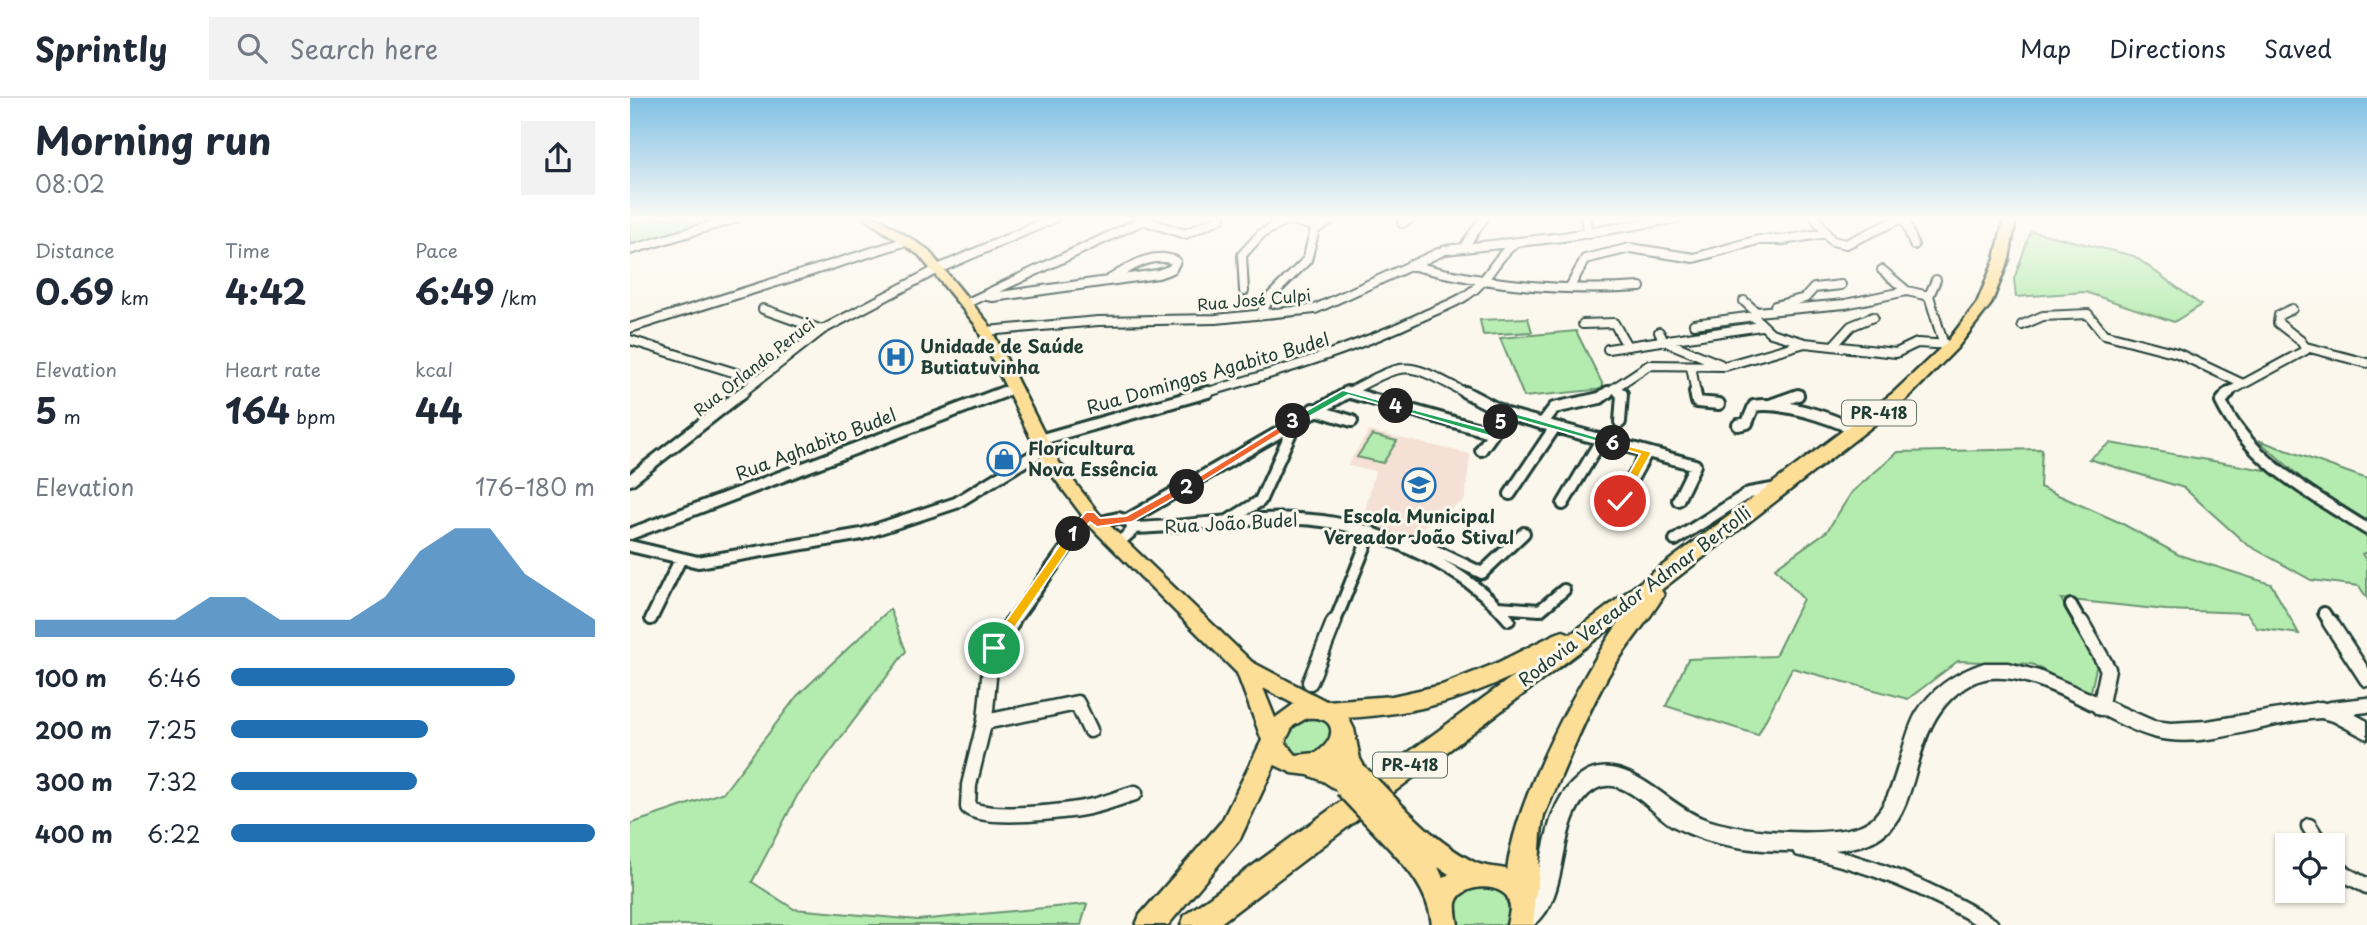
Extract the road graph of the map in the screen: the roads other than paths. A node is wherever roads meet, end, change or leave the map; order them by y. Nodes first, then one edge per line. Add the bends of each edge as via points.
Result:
1 (850, 257) edge
2 (924, 257) edge
3 (966, 257) edge
4 (1067, 257) edge
5 (1242, 257) edge
6 (1308, 257) edge
7 (1428, 257) edge
8 (1500, 257) edge
9 (1593, 257) edge
10 (2002, 257) edge
11 (1410, 265) junction
12 (938, 269) junction
13 (1882, 270) dead end
14 (1486, 280) junction
15 (1936, 280) dead end
16 (1107, 281) junction
17 (1841, 285) dead end
18 (1570, 287) junction
19 (1640, 287) dead end
20 (1244, 291) dead end
21 (1907, 291) junction
22 (986, 296) junction
23 (1929, 296) junction
24 (1744, 301) dead end
25 (965, 303) junction
26 (763, 309) dead end
27 (2292, 309) dead end
28 (1755, 314) junction
29 (1262, 315) junction
30 (1873, 317) dead end
31 (1583, 324) dead end
32 (1694, 324) dead end
33 (2022, 325) dead end
34 (1761, 327) junction
35 (630, 328) edge
36 (822, 330) junction
37 (986, 331) junction
38 (1661, 336) junction
39 (630, 340) edge
40 (1805, 343) junction
41 (1948, 343) junction
42 (1627, 346) junction
43 (1833, 346) junction
44 (2306, 347) junction
45 (1608, 349) dead end
46 (2367, 363) edge
47 (1691, 366) junction
48 (1725, 366) junction
49 (758, 380) junction
50 (2243, 384) junction
51 (1015, 388) junction
52 (1615, 388) junction
53 (1347, 392) junction
54 (1798, 395) dead end
55 (1719, 404) dead end
56 (1770, 404) junction
57 (1314, 409) junction
58 (1507, 414) junction
59 (1298, 418) junction
60 (1352, 421) dead end
61 (1620, 422) dead end
62 (1542, 424) junction
63 (1738, 425) dead end
64 (1555, 427) junction
65 (1856, 430) junction
66 (1493, 433) junction
67 (1601, 440) junction
68 (1041, 444) junction
69 (1481, 450) dead end
70 (1647, 452) junction
71 (630, 480) edge
72 (1510, 494) dead end
73 (1678, 500) dead end
74 (1620, 501) dead end
75 (1563, 504) dead end
76 (1094, 519) junction
77 (1130, 524) junction
78 (1220, 525) junction
79 (2367, 529) edge
80 (1371, 532) junction
81 (1524, 533) dead end
82 (630, 534) edge
83 (1398, 543) junction
84 (1117, 544) junction
85 (630, 546) edge
86 (1680, 550) junction
87 (680, 560) junction
88 (1564, 590) dead end
89 (2071, 605) dead end
90 (1625, 606) junction
91 (1498, 607) junction
92 (2324, 613) dead end
93 (652, 619) dead end
94 (1509, 620) dead end
95 (1245, 668) junction
96 (2367, 679) edge
97 (1310, 682) dead end
98 (2367, 705) edge
99 (2100, 708) junction
100 (1321, 709) junction
101 (2325, 710) junction
102 (985, 722) junction
103 (1090, 730) dead end
104 (2367, 731) edge
105 (1343, 737) junction
106 (1274, 741) junction
107 (1309, 765) junction
108 (1352, 781) junction
109 (1135, 793) dead end
110 (2309, 827) dead end
111 (2313, 833) edge
112 (1766, 842) junction
113 (1416, 848) junction
114 (1474, 874) junction
115 (2345, 874) edge
116 (2367, 886) edge
117 (1444, 916) edge
118 (1522, 917) edge
119 (1150, 925) edge
120 (1195, 925) edge
121 (1990, 925) edge

1 - 35 street
2 - 12 main road
3 - 12 street, Rua Orlando Peruci
4 - 22 street
5 - 20 street
6 - 29 street
7 - 11 street, Rua José Culpi
8 - 14 street, Rua Domingos Agabito Budel
9 - 18 street via 1585,259
10 - 41 highway, Rodovia Vereador Admar Bertolli / PR-418 via 1984,304
11 - 14 street
11 - 29 street, Rua José Culpi via 1321,308
12 - 25 main road
12 - 36 street, Rua Orlando Peruci
13 - 21 street
14 - 18 street
14 - 68 street, Rua Domingos Agabito Budel via 1454,303 1309,363
15 - 23 street
16 - 16 street via 1164,273 1175,266 1174,259 1158,257
16 - 22 street
17 - 28 street via 1814,288 1805,298
18 - 19 street
21 - 23 street
21 - 28 street via 1845,304
22 - 25 street
23 - 41 street
24 - 28 street
25 - 37 main road
26 - 36 street
27 - 44 street via 2279,315 2278,323
28 - 32 street
28 - 34 street
29 - 37 street, Rua José Culpi
30 - 43 street via 1851,326
31 - 42 street via 1614,323
33 - 50 street via 2043,316 2088,314 2104,334 2177,353
34 - 38 street
34 - 40 street
36 - 49 street, Rua Orlando Peruci
37 - 51 main road
38 - 42 street
38 - 48 street
39 - 49 street
40 - 43 street
40 - 48 street
41 - 43 street via 1916,342 1896,353
41 - 65 highway, Rodovia Vereador Admar Bertolli / PR-418 via 1899,397
42 - 45 street
44 - 46 street
44 - 50 street
47 - 48 street
47 - 52 street via 1649,365
47 - 55 street via 1697,402
49 - 71 street, Rua Orlando Peruci
50 - 79 street via 2225,394 2221,402 2242,438 2268,462
51 - 68 main road
51 - 82 street, Rua Aghabito Budel
52 - 61 street via 1622,394
52 - 62 street via 1600,398 1554,408
53 - 57 street
53 - 58 street via 1407,366
53 - 66 street
54 - 56 street
56 - 63 street via 1759,404 1746,423
56 - 65 street
57 - 59 street
57 - 60 street
58 - 62 street
58 - 66 street
59 - 77 street
59 - 78 street via 1260,501
62 - 64 street
64 - 67 street
64 - 72 street
65 - 86 highway, Rodovia Vereador Admar Bertolli / PR-418 via 1781,488
66 - 69 street
67 - 70 street
67 - 75 street
68 - 76 main road via 1059,476
68 - 87 street, Rua Domingos Agabito Budel via 970,497 911,521 817,543 710,561
70 - 73 street via 1695,465
70 - 74 street
76 - 77 street, Rua João Budel
76 - 84 main road
76 - 102 street via 1072,536 994,648
77 - 78 street, Rua João Budel
77 - 84 street
78 - 80 street, Rua João Budel via 1303,520
80 - 83 street, Rua João Budel
80 - 97 street
81 - 83 street via 1482,573 1417,542
83 - 91 street, Rua João Budel via 1467,580
84 - 95 main road
85 - 87 street, Rua Domingos Agabito Budel
86 - 90 highway, Rodovia Vereador Admar Bertolli / PR-418
86 - 118 highway via 1606,657 1531,815 1525,839
87 - 93 street
88 - 91 street via 1540,610
89 - 99 street via 2108,669
90 - 100 highway via 1532,656 1445,692 1384,707
90 - 120 highway, Rodovia Vereador Admar Bertolli / PR-418
91 - 94 street, Rua João Budel
92 - 96 street
95 - 100 main road
95 - 106 main road
98 - 101 street
99 - 101 street via 2142,726 2174,732
99 - 112 street via 2022,673 1973,674 1924,716 1892,813 1881,828 1847,839
100 - 105 main road via 1336,716
100 - 106 main road via 1299,710 1289,716
101 - 104 street
102 - 103 street via 1077,703
102 - 109 street via 967,793 968,807 974,813 1090,807
105 - 107 main road via 1331,755
105 - 108 main road
106 - 107 main road via 1281,757
106 - 119 highway via 1231,830
107 - 108 main road
108 - 113 main road, bridge
110 - 111 street
112 - 118 street via 1694,825 1634,784 1606,777 1585,784 1575,794 1538,906
112 - 121 street via 1889,870 1945,896
113 - 114 main road
113 - 117 main road
114 - 117 main road via 1453,887
114 - 118 main road via 1507,881
115 - 116 street

